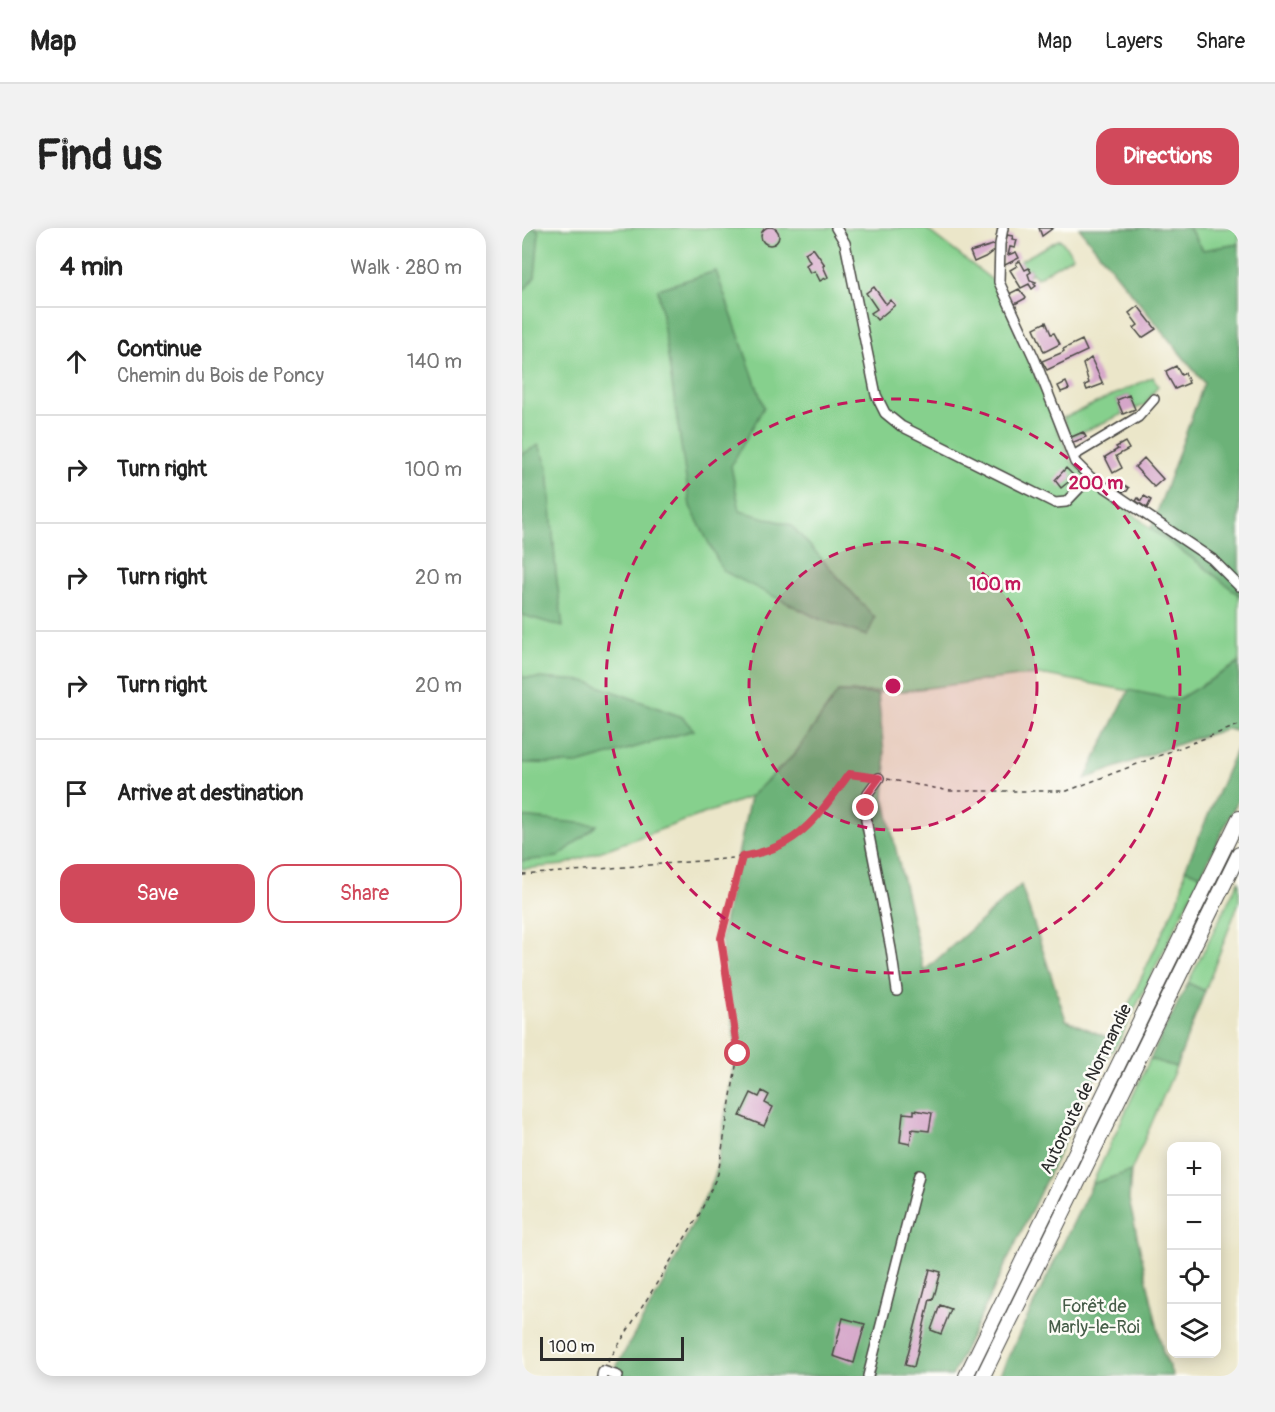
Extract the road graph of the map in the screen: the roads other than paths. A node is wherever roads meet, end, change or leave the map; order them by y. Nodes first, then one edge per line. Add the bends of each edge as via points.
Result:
1 (836, 228) edge
2 (1003, 228) edge
3 (1154, 399) dead end
4 (1073, 456) junction
5 (1090, 477) junction
6 (1239, 586) edge
7 (879, 778) road end
8 (1239, 818) edge
9 (1239, 854) edge
10 (897, 991) dead end
11 (919, 1175) dead end
12 (603, 1373) edge
13 (618, 1376) edge
14 (868, 1376) edge
15 (966, 1376) edge
16 (983, 1376) edge

1 - 5 street via 849,241 876,395 885,413 901,426 1055,503 1066,502
2 - 4 street via 999,282
3 - 4 street via 1138,417
4 - 5 street
5 - 6 street via 1212,559
7 - 10 street via 868,793 866,820
8 - 15 highway, Autoroute de Normandie
9 - 16 highway, Autoroute de Normandie
11 - 14 street
12 - 13 street

